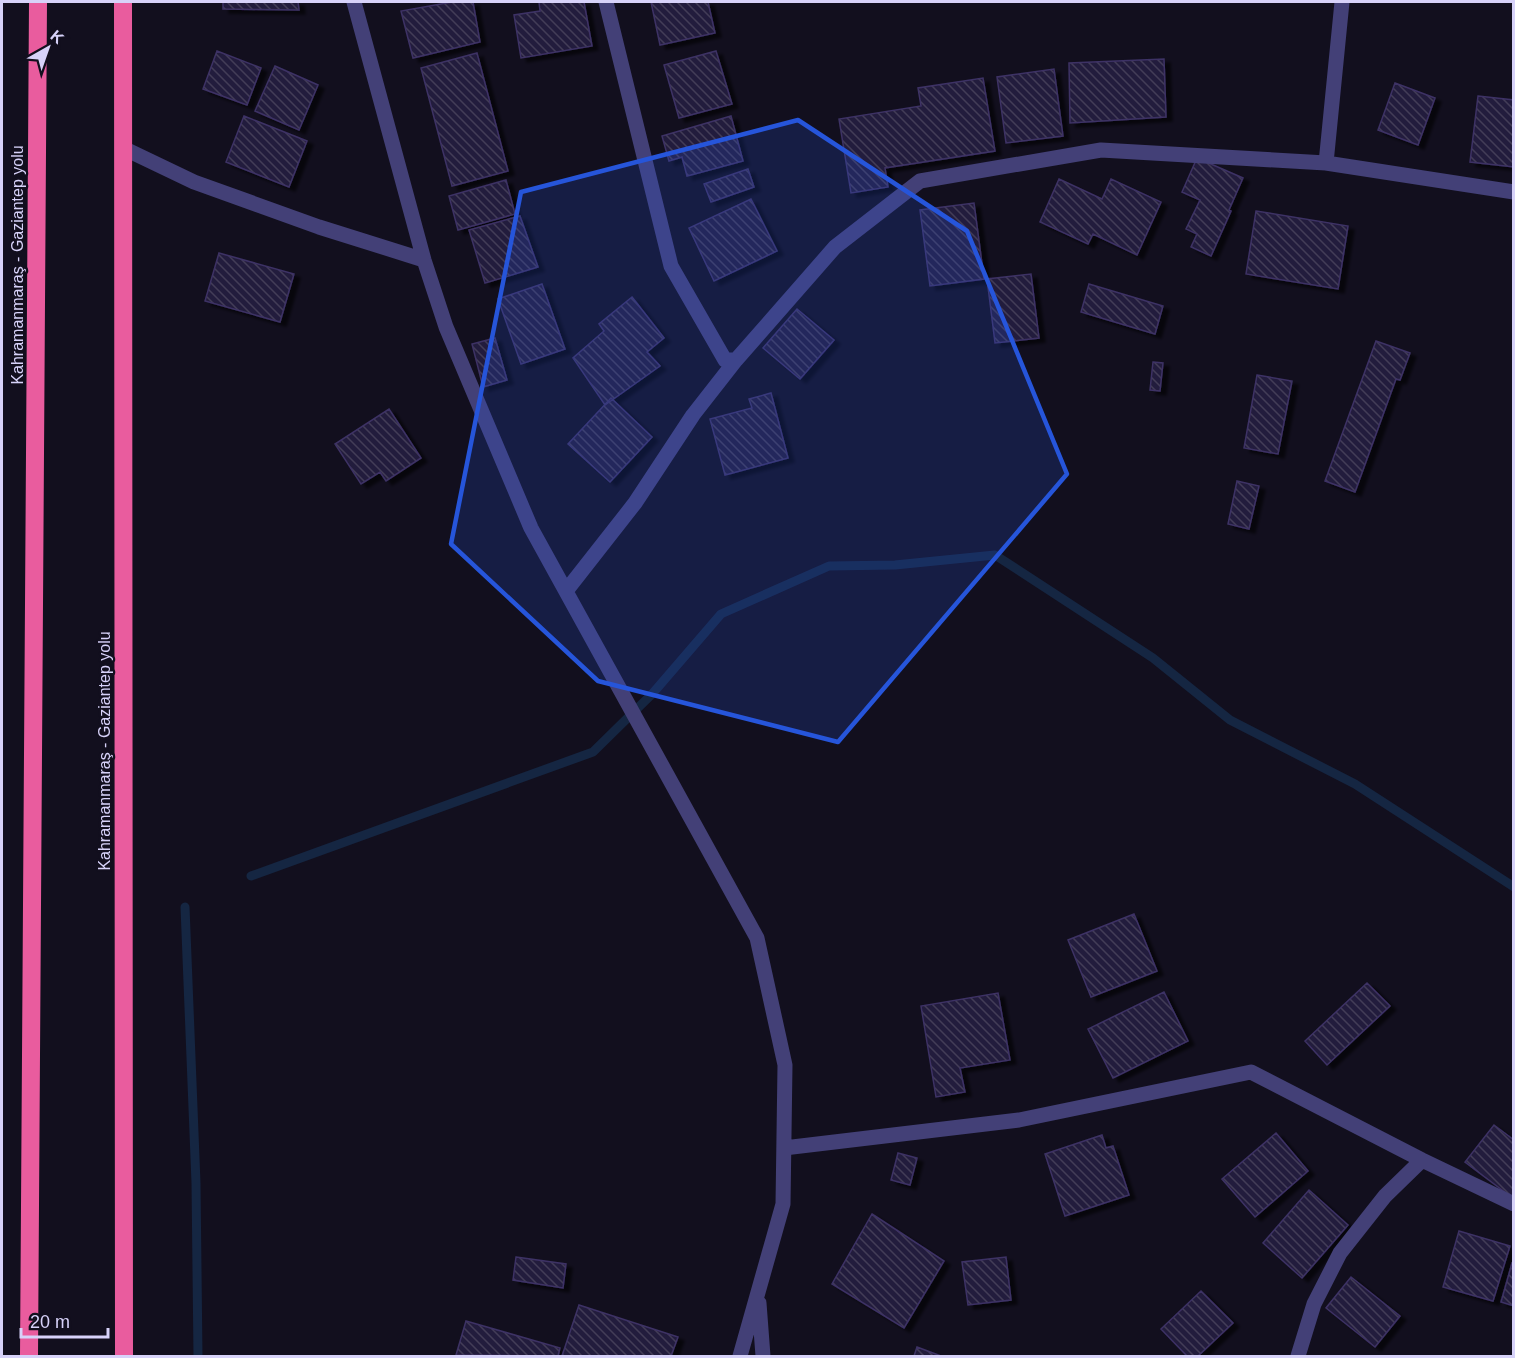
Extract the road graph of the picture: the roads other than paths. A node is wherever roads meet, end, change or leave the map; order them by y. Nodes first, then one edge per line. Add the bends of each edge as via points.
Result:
1 (38, 2) edge
2 (123, 2) edge
3 (354, 2) edge
4 (606, 2) edge
5 (1342, 2) edge
6 (123, 148) junction
7 (1326, 163) junction
8 (1514, 192) edge
9 (423, 260) junction
10 (736, 360) junction
11 (566, 591) junction
12 (784, 1148) junction
13 (1422, 1160) junction
14 (1514, 1204) edge
15 (758, 1294) junction
16 (29, 1356) edge
17 (124, 1356) edge
18 (740, 1356) edge
19 (763, 1356) edge
20 (1298, 1356) edge

1 - 16 highway, Kahramanmaraş - Gaziantep yolu
2 - 6 highway, Kahramanmaraş - Gaziantep yolu
3 - 9 street
4 - 10 street via 671,266 725,360
5 - 7 street
6 - 9 street via 194,182
6 - 17 highway, Kahramanmaraş - Gaziantep yolu
7 - 8 street
7 - 10 street via 1101,150 920,181 835,247
9 - 11 street via 446,327 531,528
10 - 11 street via 693,415 635,503
11 - 12 street via 757,938 785,1065
12 - 13 street via 1020,1120 1251,1072
12 - 15 street via 783,1204
13 - 14 street
13 - 20 street via 1385,1196 1340,1253 1314,1305
15 - 18 street
15 - 19 street

